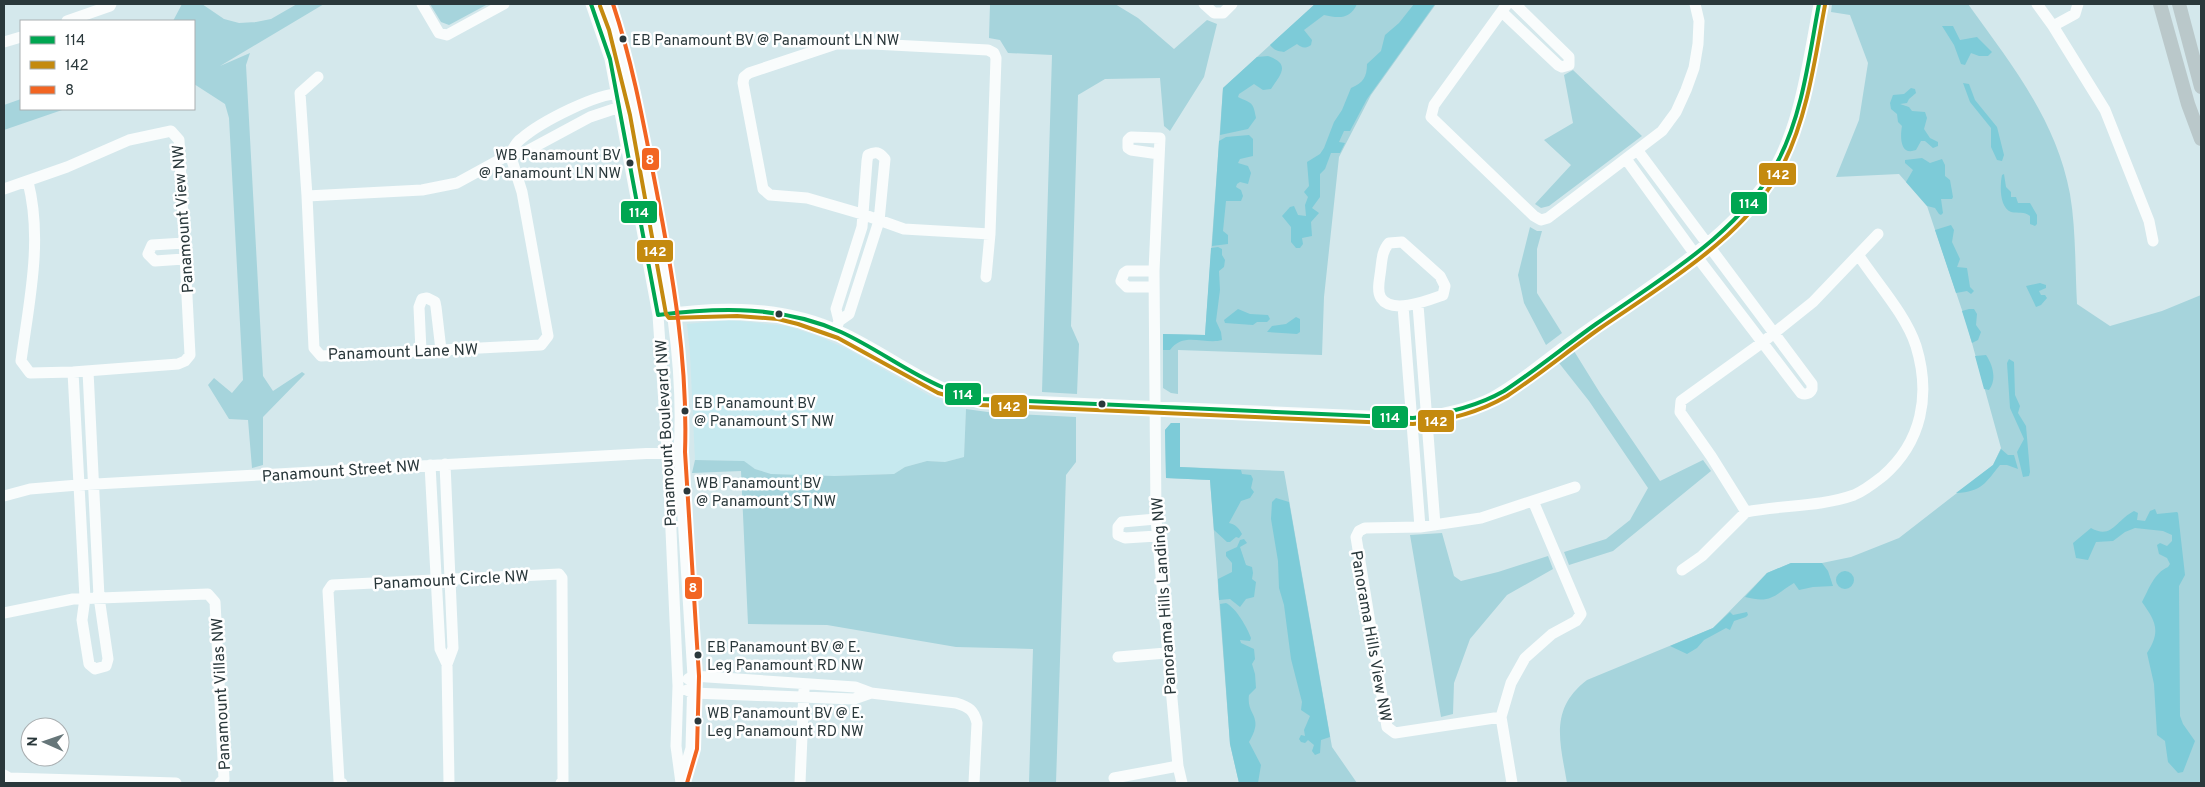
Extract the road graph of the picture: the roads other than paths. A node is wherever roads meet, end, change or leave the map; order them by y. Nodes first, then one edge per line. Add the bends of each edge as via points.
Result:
1 (111, 4) edge
2 (422, 4) edge
3 (504, 4) edge
4 (591, 4) edge
5 (606, 4) edge
6 (1204, 4) edge
7 (1232, 4) edge
8 (1515, 4) edge
9 (1695, 4) edge
10 (1818, 4) edge
11 (2037, 4) edge
12 (2078, 4) edge
13 (2160, 4) edge
14 (2179, 4) edge
15 (1504, 8) edge
16 (71, 20) edge
17 (2053, 26) junction
18 (20, 37) edge
19 (4, 42) edge
20 (318, 77) dead end
21 (2201, 87) edge
22 (616, 93) junction
23 (632, 96) junction
24 (620, 107) junction
25 (2201, 139) edge
26 (1638, 151) junction
27 (510, 154) junction
28 (1159, 154) dead end
29 (1626, 159) junction
30 (28, 182) junction
31 (4, 188) edge
32 (307, 196) junction
33 (862, 214) junction
34 (879, 221) junction
35 (990, 234) junction
36 (1878, 234) dead end
37 (2153, 241) dead end
38 (184, 243) junction
39 (1706, 245) junction
40 (1694, 253) junction
41 (1858, 256) junction
42 (184, 259) junction
43 (1154, 271) junction
44 (986, 277) dead end
45 (1154, 287) junction
46 (1418, 305) junction
47 (1403, 306) junction
48 (672, 313) junction
49 (658, 314) junction
50 (837, 325) junction
51 (1774, 333) junction
52 (1763, 342) junction
53 (441, 350) junction
54 (421, 351) junction
55 (88, 371) junction
56 (73, 372) junction
57 (1155, 408) junction
58 (1427, 417) junction
59 (1413, 418) junction
60 (679, 452) junction
61 (667, 453) junction
62 (445, 464) junction
63 (430, 465) junction
64 (93, 484) junction
65 (78, 485) junction
66 (1575, 488) dead end
67 (4, 496) edge
68 (1533, 501) junction
69 (1746, 512) junction
70 (1156, 519) junction
71 (1435, 525) junction
72 (1420, 527) junction
73 (1157, 536) junction
74 (1682, 570) dead end
75 (450, 578) junction
76 (436, 579) junction
77 (99, 597) junction
78 (85, 598) junction
79 (4, 613) edge
80 (1166, 653) junction
81 (1118, 657) dead end
82 (447, 664) junction
83 (693, 676) junction
84 (804, 683) junction
85 (678, 686) junction
86 (692, 693) junction
87 (871, 693) junction
88 (804, 696) junction
89 (1501, 716) junction
90 (1178, 766) junction
91 (4, 775) edge
92 (1114, 778) dead end
93 (681, 782) edge
94 (176, 783) edge
95 (220, 783) edge
96 (342, 783) edge
97 (449, 783) edge
98 (561, 783) edge
99 (800, 783) edge
100 (974, 783) edge
101 (1182, 783) edge
102 (1512, 783) edge

1 - 16 street
2 - 3 street via 439,33 447,35
4 - 22 street, Panamount Boulevard NW via 610,58
5 - 23 street, Panamount Boulevard NW via 616,28
6 - 7 street via 1214,13 1223,13
8 - 15 street via 1570,56 1567,67 1558,65
9 - 26 street via 1699,21 1698,44 1686,90 1662,131
10 - 39 street via 1804,80 1788,141 1767,179 1743,210
11 - 17 street
12 - 17 street via 2075,14
13 - 25 main road
14 - 21 main road
15 - 29 street via 1434,104 1432,117 1436,124 1541,220
17 - 37 street via 2105,110 2149,221
18 - 19 street
20 - 32 street via 300,93
22 - 23 street
22 - 24 street, Panamount Boulevard NW
22 - 27 street via 584,103 553,118 520,139
23 - 24 street
23 - 48 street, Panamount Boulevard NW
24 - 27 street via 590,117 525,152
24 - 49 street, Panamount Boulevard NW
26 - 29 street
26 - 39 street
27 - 32 street via 457,183 422,190
27 - 53 street, Panamount Lane NW via 522,192 548,336 541,345
28 - 43 street, Panorama Hills Landing NW
29 - 40 street
30 - 31 street, Panamount View NW
30 - 38 street, Panamount View NW via 129,140 171,132 179,140
30 - 56 street, Panamount View NW via 34,206 35,250 22,361 30,373
32 - 54 street, Panamount Lane NW via 314,348 321,356
33 - 34 street
33 - 34 street via 866,161 868,155 880,153 885,158
33 - 35 street via 807,198 770,195 763,189 744,77 836,44 988,50 996,58
33 - 50 street via 862,227 836,309
34 - 35 street via 904,229
34 - 50 street via 849,314
35 - 44 street
36 - 41 street
38 - 42 street, Panamount View NW
38 - 42 street via 152,245 148,254 155,261
39 - 40 street
39 - 51 street
40 - 52 street
40 - 58 street via 1492,398
41 - 51 street via 1813,302
41 - 69 street via 1904,322 1916,345 1923,382 1921,416 1911,444 1896,465 1855,494 1828,502
42 - 55 street, Panamount View NW via 190,355 185,361
43 - 45 street, Panorama Hills Landing NW
43 - 45 street via 1127,271 1122,281 1127,287
45 - 57 street, Panorama Hills Landing NW
46 - 47 street
46 - 47 street via 1443,295 1445,286 1440,276 1402,242 1389,243 1383,250 1378,291 1385,302
46 - 58 street
47 - 59 street
48 - 49 street
48 - 50 street via 712,308 763,309
48 - 60 street, Panamount Boulevard NW via 681,429
49 - 61 street, Panamount Boulevard NW
50 - 57 street via 943,388 982,399
51 - 52 street
51 - 52 street via 1812,384 1809,392 1801,392
52 - 69 street via 1681,401 1680,412
53 - 54 street, Panamount Lane NW
53 - 54 street via 435,302 427,298 422,299 419,307
55 - 56 street, Panamount View NW
55 - 64 street
56 - 65 street
57 - 59 street
57 - 70 street, Panorama Hills Landing NW
58 - 59 street
58 - 71 street
59 - 72 street
60 - 61 street, Panamount Street NW
60 - 83 street, Panamount Boulevard NW
61 - 62 street, Panamount Street NW
61 - 85 street, Panamount Boulevard NW
62 - 63 street, Panamount Street NW
62 - 75 street
63 - 64 street, Panamount Street NW
63 - 76 street
64 - 65 street, Panamount Street NW
64 - 77 street
65 - 67 street, Panamount Street NW via 30,489
65 - 78 street
66 - 68 street, Panorama Hills View NW
68 - 71 street, Panorama Hills View NW via 1481,518
68 - 89 street via 1581,614 1525,658 1511,683
69 - 74 street via 1702,556
70 - 73 street, Panorama Hills Landing NW
70 - 73 street via 1122,522 1118,535 1125,538
71 - 72 street, Panorama Hills View NW
72 - 89 street, Panorama Hills View NW via 1365,528 1356,537 1388,727 1395,733
73 - 80 street, Panorama Hills Landing NW
75 - 76 street, Panamount Circle NW
75 - 82 street via 453,648
75 - 98 street, Panamount Circle NW via 559,574 562,578
76 - 82 street via 440,650
76 - 96 street, Panamount Circle NW via 332,586 328,591 339,781
77 - 78 street, Panamount Villas NW
77 - 78 street via 108,659 106,666 95,669 89,664 82,620
77 - 95 street, Panamount Villas NW via 208,594 215,602 224,779
78 - 79 street, Panamount Villas NW
80 - 81 street
80 - 90 street, Panorama Hills Landing NW
82 - 97 street
83 - 84 street
83 - 85 street
83 - 86 street, Panamount Boulevard NW
84 - 87 street via 855,687
84 - 88 street
85 - 86 street
85 - 93 street, Panamount Boulevard NW via 676,746
86 - 88 street
86 - 93 street, Panamount Boulevard NW via 691,748
87 - 88 street via 854,699
87 - 100 street via 956,702 969,707 977,724
88 - 99 street
89 - 102 street
90 - 92 street
90 - 101 street, Panorama Hills Landing NW
91 - 94 street via 9,778

